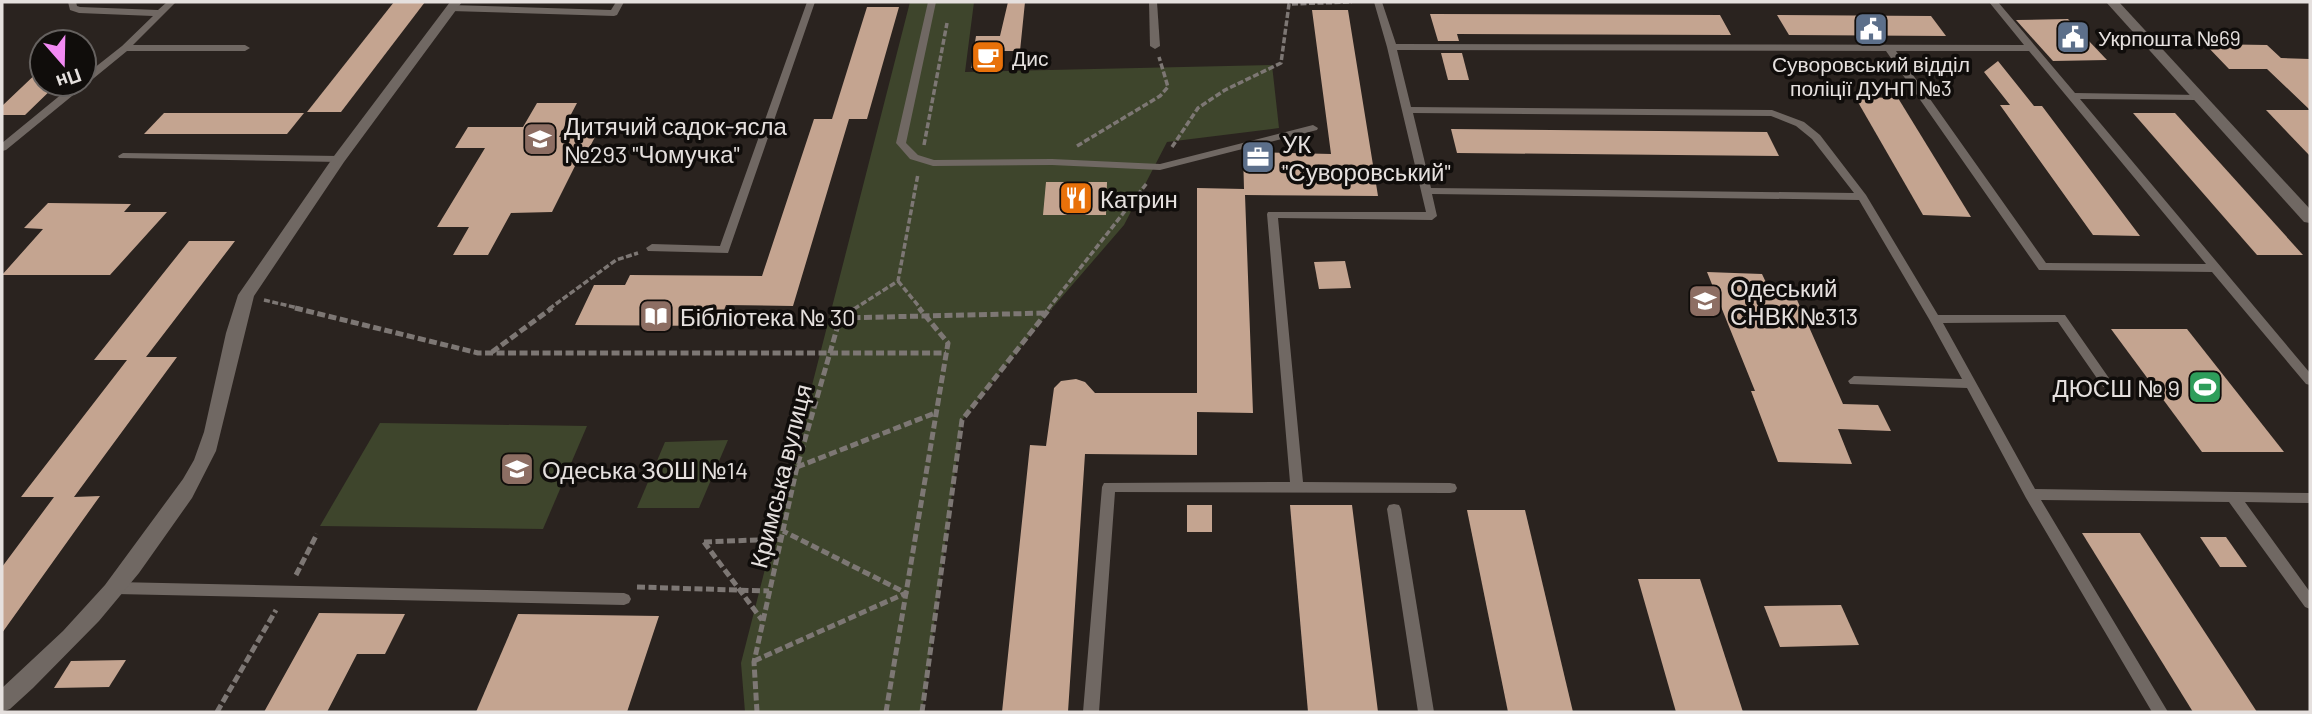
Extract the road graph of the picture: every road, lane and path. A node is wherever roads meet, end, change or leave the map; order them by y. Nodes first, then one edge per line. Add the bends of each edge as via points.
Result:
1 (72, 2) edge
2 (172, 2) edge
3 (620, 2) edge
4 (811, 2) edge
5 (932, 2) edge
6 (1153, 2) edge
7 (1352, 2) edge
8 (1378, 2) edge
9 (1993, 2) edge
10 (2112, 2) edge
11 (454, 5) edge
12 (159, 13) junction
13 (949, 15) dead end
14 (1155, 46) joint
15 (1392, 47) junction
16 (125, 48) junction
17 (245, 48) dead end
18 (1889, 48) junction
19 (2032, 48) junction
20 (98, 69) edge
21 (2072, 96) junction
22 (2196, 97) junction
23 (63, 98) edge
24 (1407, 110) junction
25 (1312, 128) dead end
26 (2, 148) edge
27 (123, 156) dead end
28 (339, 159) junction
29 (921, 160) junction
30 (1052, 162) junction
31 (1160, 167) junction
32 (1425, 191) junction
33 (1862, 197) junction
34 (2310, 218) edge
35 (652, 248) joint
36 (2216, 268) junction
37 (898, 281) junction
38 (246, 295) junction
39 (1048, 313) junction
40 (925, 314) junction
41 (840, 318) junction
42 (1936, 319) junction
43 (946, 352) junction
44 (491, 353) junction
45 (830, 354) junction
46 (1854, 381) dead end
47 (2310, 381) edge
48 (1971, 384) junction
49 (2107, 384) dead end
50 (936, 413) junction
51 (797, 467) junction
52 (1297, 488) junction
53 (1450, 488) dead end
54 (2031, 494) junction
55 (2233, 497) junction
56 (2310, 498) edge
57 (1394, 509) dead end
58 (783, 531) junction
59 (317, 534) dead end
60 (781, 539) junction
61 (295, 577) dead end
62 (116, 588) junction
63 (906, 593) junction
64 (624, 599) dead end
65 (282, 600) dead end
66 (2310, 603) edge
67 (762, 621) junction
68 (754, 662) junction
69 (2, 702) edge
70 (217, 712) edge
71 (757, 712) edge
72 (886, 712) edge
73 (922, 712) edge
74 (1091, 712) edge
75 (1426, 712) edge
76 (2160, 712) edge

1 - 12 lane via 79,10
2 - 12 lane
3 - 11 lane via 614,13
4 - 35 lane via 724,250
5 - 29 lane via 901,143
6 - 14 lane
7 - 31 path via 1289,4 1281,63 1198,108
8 - 15 lane
9 - 19 lane
10 - 22 street
11 - 28 street
12 - 16 lane
13 - 29 path
14 - 30 path via 1168,87
15 - 18 lane
15 - 24 lane
16 - 17 lane
16 - 20 lane
18 - 19 lane
18 - 36 lane via 2043,267
19 - 21 lane
21 - 22 lane
21 - 36 lane
22 - 34 street
23 - 26 lane
24 - 32 lane
24 - 33 lane via 1772,113 1816,136
25 - 31 lane
27 - 28 lane
28 - 38 street
29 - 30 lane
29 - 37 path
30 - 31 lane
31 - 39 path
32 - 33 lane
32 - 52 lane via 1432,216 1272,215
33 - 42 lane
35 - 44 path via 616,260
36 - 47 lane
37 - 40 path
37 - 41 path
38 - 44 path
38 - 62 street via 207,451 192,482
39 - 40 path
39 - 73 path via 962,420
40 - 41 path
40 - 43 path via 948,343
41 - 45 path, Кримська вулиця
42 - 48 lane
42 - 49 lane via 2061,318
43 - 45 path
43 - 50 path
44 - 45 path
45 - 51 path, Кримська вулиця
46 - 48 lane
48 - 54 lane
50 - 51 path
50 - 63 path
51 - 58 path, Кримська вулиця
52 - 53 lane
52 - 74 lane via 1109,487
54 - 55 lane
54 - 76 lane
55 - 56 lane
55 - 66 lane
57 - 75 lane
58 - 60 path, Кримська вулиця
58 - 63 path
59 - 61 path
60 - 67 path, Кримська вулиця
60 - 67 path via 704,542
62 - 64 lane
62 - 69 street via 36,673
63 - 68 path
63 - 72 path
65 - 70 path
67 - 68 path, Кримська вулиця
68 - 71 path, Кримська вулиця

